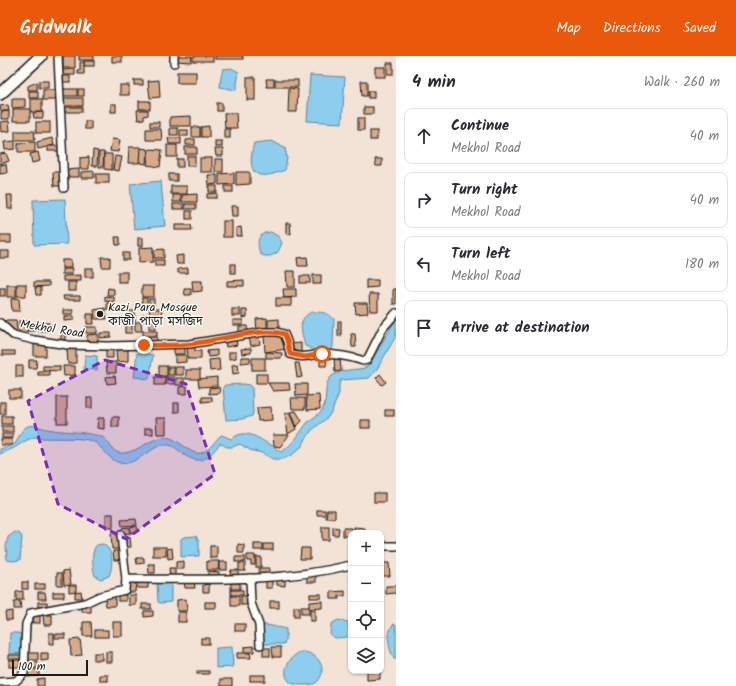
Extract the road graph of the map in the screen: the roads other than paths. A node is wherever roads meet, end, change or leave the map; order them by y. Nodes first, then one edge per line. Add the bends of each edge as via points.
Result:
1 (31, 56) edge
2 (41, 56) edge
3 (58, 56) edge
4 (0, 84) edge
5 (0, 94) edge
6 (64, 188) dead end
7 (396, 313) edge
8 (0, 323) edge
9 (121, 535) dead end
10 (384, 546) edge
11 (396, 546) edge
12 (348, 566) edge
13 (250, 578) junction
14 (126, 579) junction
15 (260, 645) dead end
16 (0, 682) edge

1 - 4 highway
2 - 5 highway
3 - 6 street
7 - 8 street, Mekhol Road via 383,328 367,360 363,361 358,358 322,354 299,357 290,354 284,334 277,332 189,344 68,346 13,335
9 - 14 street
10 - 11 street
12 - 13 street via 326,571
13 - 14 street
13 - 15 street via 251,603 258,625
14 - 16 street via 125,590 100,596 85,603 31,613 26,624 24,673 16,681

